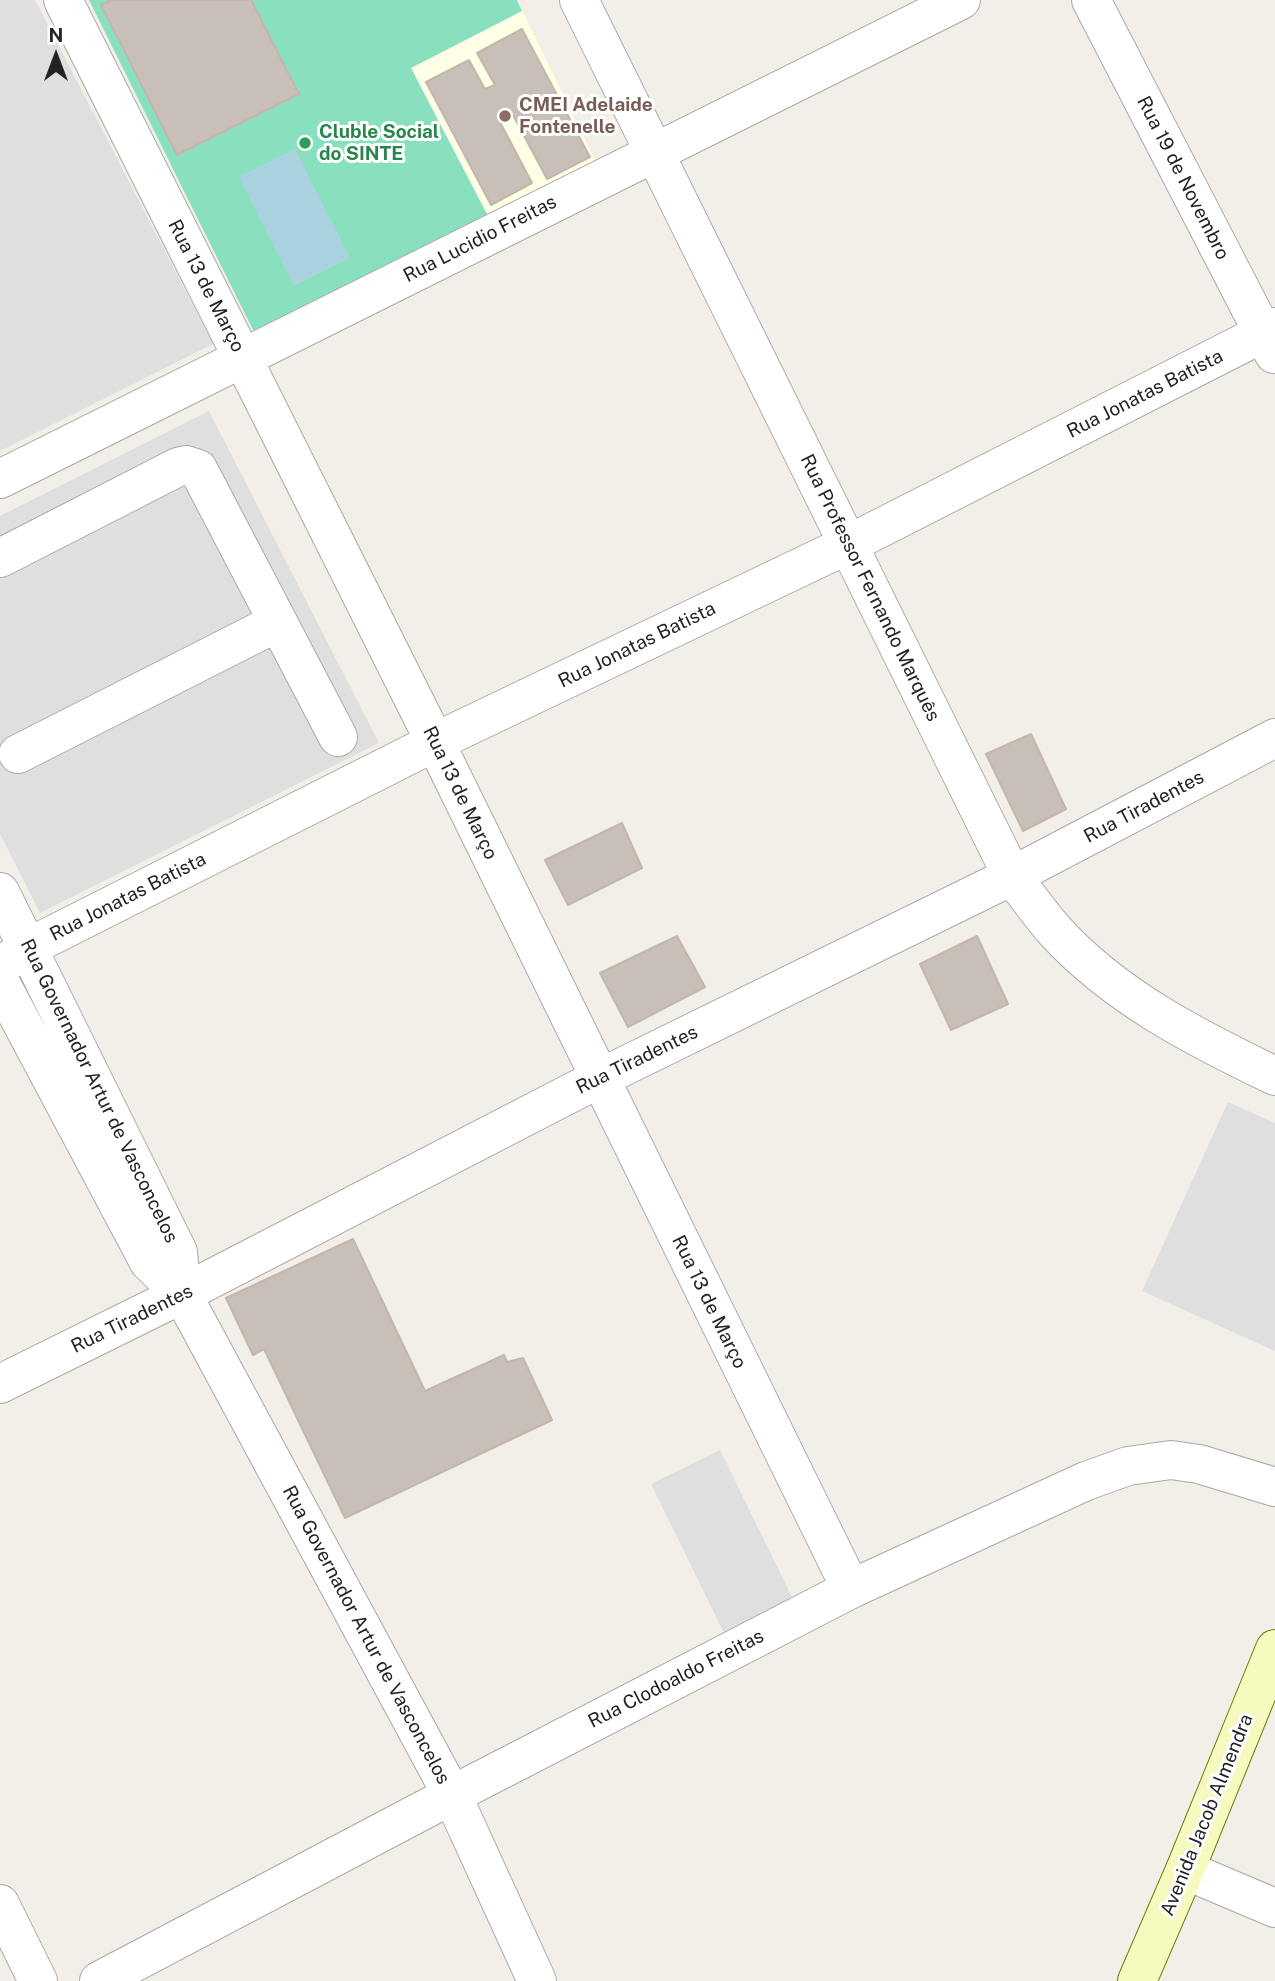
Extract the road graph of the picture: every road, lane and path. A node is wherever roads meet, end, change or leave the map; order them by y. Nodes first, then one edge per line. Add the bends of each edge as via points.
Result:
1 (63, 0) edge
2 (579, 0) edge
3 (961, 0) edge
4 (1091, 0) edge
5 (654, 152) junction
6 (1271, 339) edge
7 (242, 359) junction
8 (0, 479) edge
9 (849, 544) junction
10 (0, 558) edge
11 (278, 622) junction
12 (338, 737) dead end
13 (1275, 738) edge
14 (435, 742) junction
15 (18, 754) dead end
16 (1012, 876) junction
17 (0, 892) edge
18 (14, 957) edge
19 (0, 982) edge
20 (1275, 1076) edge
21 (598, 1079) junction
22 (182, 1294) junction
23 (0, 1384) edge
24 (1275, 1487) edge
25 (851, 1589) junction
26 (1275, 1649) edge
27 (452, 1795) junction
28 (1185, 1870) junction
29 (0, 1904) edge
30 (1275, 1908) edge
31 (38, 1981) edge
32 (99, 1981) edge
33 (537, 1981) edge
34 (1137, 1981) edge

1 - 7 street, Rua 13 de Março
2 - 5 street, Rua Professor Fernando Marquês
3 - 5 street, Rua Lucidio Freitas
4 - 6 street, Rua 19 de Novembro
5 - 7 street, Rua Lucidio Freitas
5 - 9 street, Rua Professor Fernando Marquês
6 - 9 street, Rua Jonatas Batista
7 - 8 street, Rua Lucidio Freitas
7 - 14 street, Rua 13 de Março
9 - 14 street, Rua Jonatas Batista
9 - 16 street, Rua Professor Fernando Marquês
10 - 11 street via 178,467 191,466 198,469
11 - 12 street
11 - 15 street
13 - 16 street, Rua Tiradentes
14 - 18 street, Rua Jonatas Batista
14 - 21 street, Rua 13 de Março
16 - 20 street, Rua Professor Fernando Marquês via 1055,931 1128,995 1200,1041
16 - 21 street, Rua Tiradentes
17 - 18 street, Rua Governador Artur de Vasconcelos
18 - 22 street, Rua Governador Artur de Vasconcelos via 178,1252
19 - 22 street, Rua Governador Artur de Vasconcelos via 149,1262
21 - 22 street, Rua Tiradentes
21 - 25 street, Rua 13 de Março
22 - 23 street, Rua Tiradentes
22 - 27 street, Rua Governador Artur de Vasconcelos
24 - 25 street, Rua Clodoaldo Freitas via 1171,1460 1128,1466
25 - 27 street, Rua Clodoaldo Freitas
26 - 28 street, Avenida Jacob Almendra
27 - 32 street, Rua Clodoaldo Freitas
27 - 33 street, Rua Governador Artur de Vasconcelos
28 - 30 street
28 - 34 street, Avenida Jacob Almendra
29 - 31 street

